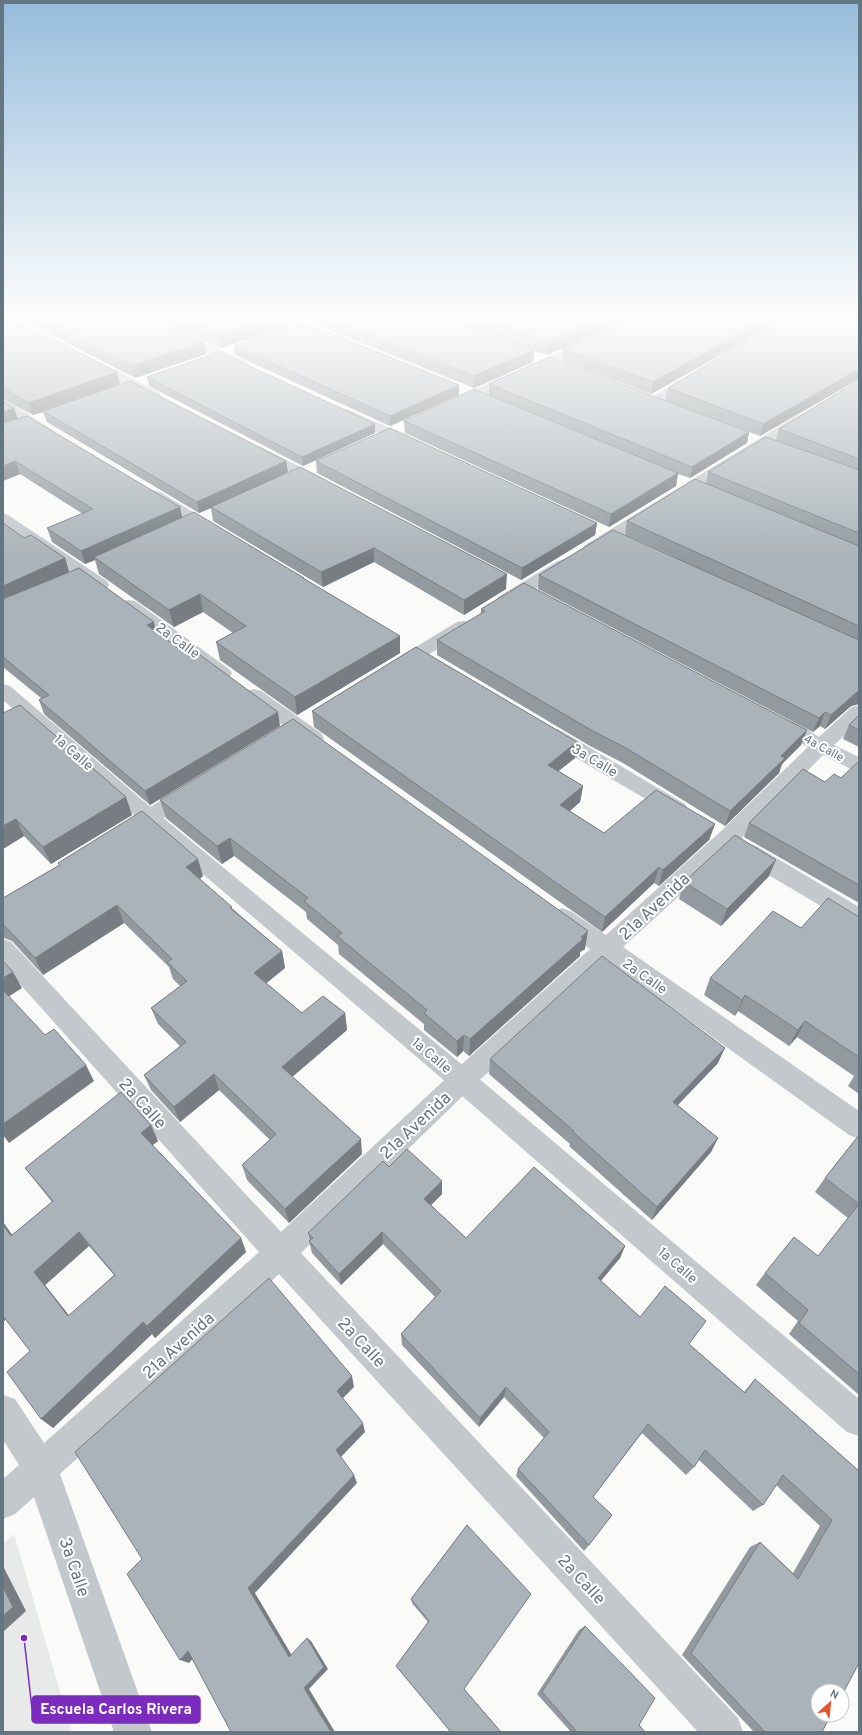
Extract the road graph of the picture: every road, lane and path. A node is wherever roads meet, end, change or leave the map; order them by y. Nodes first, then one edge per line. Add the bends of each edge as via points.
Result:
1 (162, 397) edge
2 (470, 397) edge
3 (479, 397) edge
4 (641, 397) edge
5 (659, 397) edge
6 (489, 401) edge
7 (652, 401) junction
8 (170, 403) edge
9 (3, 404) edge
10 (667, 406) edge
11 (334, 407) edge
12 (439, 411) edge
13 (814, 411) edge
14 (404, 427) edge
15 (390, 433) junction
16 (377, 439) edge
17 (64, 442) edge
18 (246, 444) edge
19 (426, 450) edge
20 (138, 485) edge
21 (337, 491) edge
22 (3, 518) edge
23 (224, 537) edge
24 (384, 674) edge
25 (3, 690) edge
26 (859, 711) edge
27 (766, 717) edge
28 (538, 726) edge
29 (821, 746) junction
30 (330, 750) edge
31 (859, 766) edge
32 (203, 784) edge
33 (149, 817) junction
34 (693, 818) edge
35 (720, 834) junction
36 (116, 838) edge
37 (549, 908) edge
38 (859, 918) edge
39 (3, 949) edge
40 (607, 950) junction
41 (462, 1080) junction
42 (859, 1126) edge
43 (280, 1253) junction
44 (3, 1410) edge
45 (859, 1420) edge
46 (41, 1469) junction
47 (3, 1502) edge
48 (133, 1732) edge
49 (724, 1732) edge

1 - 8 street
2 - 12 street
3 - 6 street
4 - 7 street
5 - 7 street
7 - 10 street
9 - 17 street
11 - 15 street
13 - 24 street
14 - 15 street
15 - 16 street
15 - 19 street
18 - 21 street
20 - 23 street
22 - 30 street, 2a Calle via 84,573
25 - 33 street, 1a Calle
26 - 29 street, 21a Avenida
27 - 29 street, 4a Calle
28 - 34 street, 3a Calle
29 - 31 street, 4a Calle
29 - 35 street, 21a Avenida
32 - 33 street
33 - 36 street
33 - 41 street, 1a Calle
35 - 38 street
35 - 40 street, 21a Avenida
37 - 40 street, 2a Calle
39 - 43 street, 2a Calle
40 - 41 street, 21a Avenida
40 - 42 street, 2a Calle
41 - 43 street, 21a Avenida
41 - 45 street, 1a Calle
43 - 46 street, 21a Avenida
43 - 49 street, 2a Calle
44 - 46 street, 3a Calle
46 - 47 street, 21a Avenida
46 - 48 street, 3a Calle

